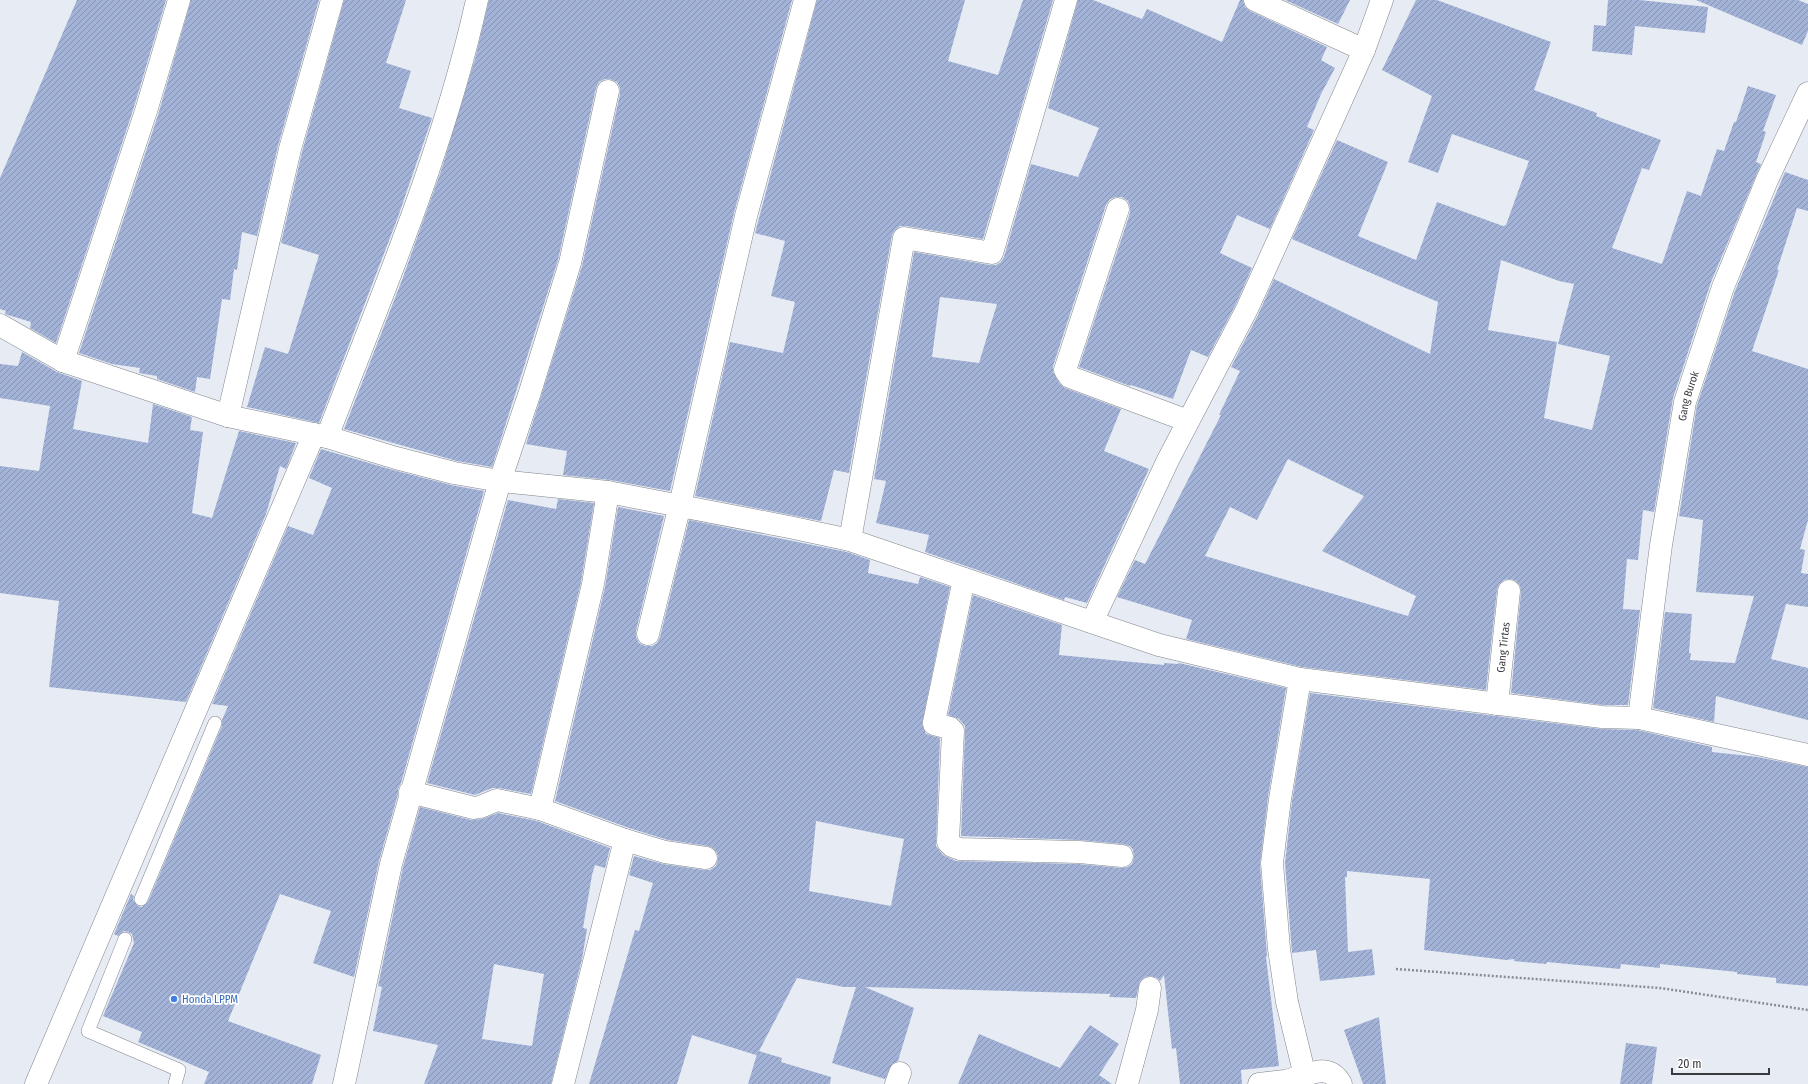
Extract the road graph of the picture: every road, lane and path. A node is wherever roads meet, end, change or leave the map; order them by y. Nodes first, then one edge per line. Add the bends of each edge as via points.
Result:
1 (179, 0) edge
2 (332, 0) edge
3 (477, 0) edge
4 (805, 0) edge
5 (1066, 0) edge
6 (1255, 0) edge
7 (1382, 0) edge
8 (1364, 50) junction
9 (608, 91) dead end
10 (1808, 93) edge
11 (1118, 209) dead end
12 (0, 325) edge
13 (63, 361) junction
14 (228, 416) junction
15 (1188, 421) junction
16 (321, 435) junction
17 (500, 481) junction
18 (608, 492) junction
19 (680, 505) junction
20 (850, 540) junction
21 (964, 579) junction
22 (1509, 591) dead end
23 (1092, 622) junction
24 (648, 634) dead end
25 (1300, 679) junction
26 (1497, 704) junction
27 (1639, 718) junction
28 (215, 723) dead end
29 (1808, 755) edge
30 (410, 792) junction
31 (540, 809) junction
32 (625, 840) junction
33 (1122, 856) dead end
34 (706, 858) dead end
35 (142, 899) dead end
36 (125, 939) dead end
37 (1396, 969) dead end
38 (1150, 988) dead end
39 (1808, 1010) edge
40 (1305, 1076) junction
41 (36, 1084) edge
42 (175, 1084) edge
43 (344, 1084) edge
44 (563, 1084) edge
45 (1127, 1084) edge
46 (1259, 1084) edge
47 (1340, 1084) edge

1 - 13 street via 146,111
2 - 14 street via 290,149
3 - 16 street via 447,115 401,245
4 - 19 street via 746,216
5 - 20 street via 992,253 904,238
6 - 8 street
7 - 8 street
8 - 15 street via 1247,309
9 - 17 street via 570,263
10 - 27 street, Gang Burok via 1767,180 1723,287 1685,402 1661,545
11 - 15 street via 1065,370 1070,377
12 - 13 street
13 - 14 street
14 - 16 street
15 - 23 street
16 - 17 street via 396,458
16 - 41 street
17 - 18 street
17 - 30 street
18 - 19 street
18 - 31 street via 593,584
19 - 20 street
19 - 24 street
20 - 21 street
21 - 23 street
21 - 33 street via 934,722 950,728 953,732 948,842 960,849
22 - 26 street, Gang Tirtas
23 - 25 street via 1159,645
25 - 26 street
25 - 40 street via 1272,863 1285,987
26 - 27 street via 1602,717
27 - 29 street
28 - 35 lane
30 - 31 street via 474,808 497,800
30 - 43 street via 391,864
31 - 32 street
32 - 34 street via 665,852
32 - 44 street
36 - 42 lane via 88,1031 176,1068 179,1070
37 - 39 path via 1660,988
38 - 45 street via 1147,1010
40 - 46 street
40 - 47 street via 1318,1070 1330,1072

